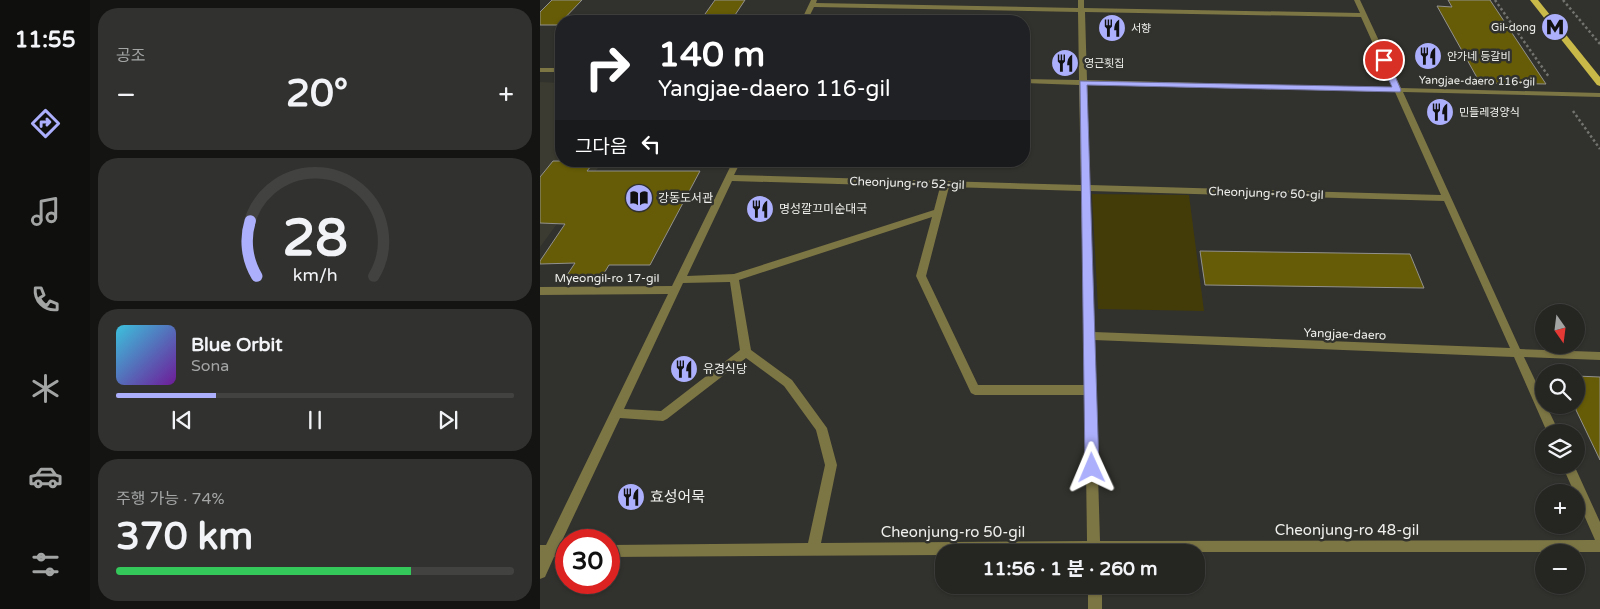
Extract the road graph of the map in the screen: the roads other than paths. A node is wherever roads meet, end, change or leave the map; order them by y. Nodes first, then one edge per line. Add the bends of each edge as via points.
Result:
1 (1081, 0) edge
2 (1357, 0) edge
3 (1534, 0) edge
4 (813, 3) edge
5 (1081, 10) junction
6 (807, 15) edge
7 (1364, 15) junction
8 (540, 70) edge
9 (555, 70) edge
10 (1030, 81) edge
11 (1083, 82) junction
12 (1600, 83) edge
13 (1397, 90) junction
14 (1600, 95) edge
15 (734, 167) edge
16 (729, 178) junction
17 (945, 184) junction
18 (1086, 188) junction
19 (1446, 198) junction
20 (938, 212) junction
21 (734, 278) junction
22 (678, 285) junction
23 (540, 291) edge
24 (1089, 336) junction
25 (746, 352) junction
26 (1517, 353) junction
27 (1600, 356) edge
28 (1090, 390) junction
29 (616, 413) junction
30 (1549, 424) edge
31 (1572, 474) edge
32 (1600, 536) edge
33 (1094, 544) edge
34 (1600, 546) edge
35 (813, 549) junction
36 (935, 549) edge
37 (1205, 549) edge
38 (545, 551) edge
39 (620, 551) edge
40 (540, 572) edge
41 (1095, 594) edge
42 (1095, 609) edge

1 - 5 street
2 - 7 street
3 - 12 main road
4 - 5 street
4 - 6 street
5 - 7 street
5 - 11 street
7 - 13 street
8 - 9 street
10 - 11 street, Yangjae-daero 116-gil
11 - 13 street, Yangjae-daero 116-gil
11 - 18 street
13 - 14 street, Yangjae-daero 116-gil
13 - 19 street
15 - 16 street
16 - 17 street, Cheonjung-ro 52-gil
16 - 22 street
17 - 18 street, Cheonjung-ro 52-gil
17 - 20 street
18 - 19 street, Cheonjung-ro 50-gil
18 - 24 street
19 - 26 street
20 - 21 street
20 - 28 street via 921,276 975,390
21 - 22 street
21 - 25 street
22 - 23 street, Myeongil-ro 17-gil
22 - 29 street
24 - 26 street, Yangjae-daero
24 - 28 street
25 - 29 street via 664,416
25 - 35 street via 788,383 821,428 831,464
26 - 27 street, Yangjae-daero
26 - 30 street
28 - 33 street
29 - 38 street
31 - 32 street
34 - 37 street, Cheonjung-ro 48-gil
35 - 36 street, Cheonjung-ro 50-gil
35 - 39 street, Cheonjung-ro 50-gil
38 - 40 street
41 - 42 street

